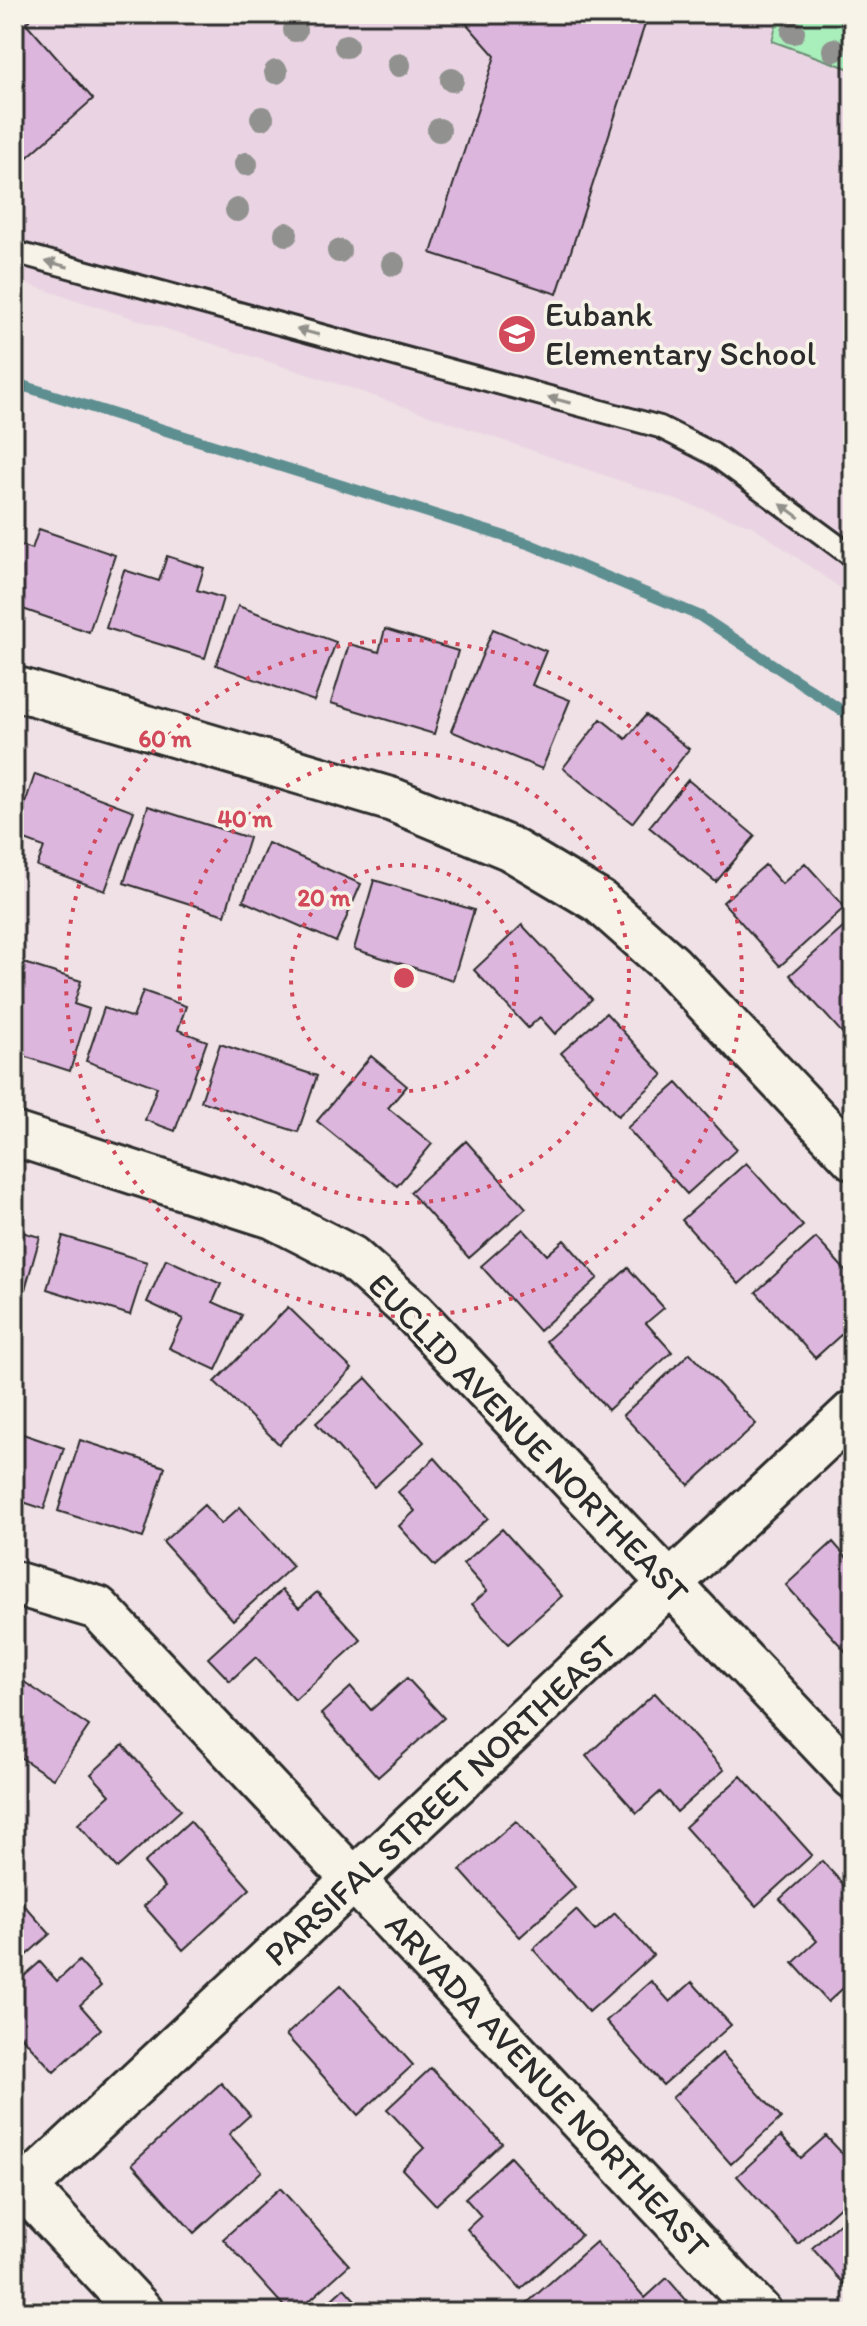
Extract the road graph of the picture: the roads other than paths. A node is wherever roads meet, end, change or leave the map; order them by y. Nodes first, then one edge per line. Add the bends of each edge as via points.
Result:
1 (14, 252) edge
2 (853, 557) edge
3 (14, 688) edge
4 (14, 1134) edge
5 (853, 1158) edge
6 (853, 1412) edge
7 (14, 1583) edge
8 (673, 1584) junction
9 (853, 1777) edge
10 (356, 1879) junction
11 (20, 2182) edge
12 (141, 2312) edge
13 (760, 2312) edge

2 -> 1 lane via 713,454 660,427
3 - 5 street via 393,800 509,848 600,902 671,965
4 - 8 street, EUCLID AVENUE NORTHEAST via 273,1217 351,1257 413,1312
6 - 8 street, PARSIFAL STREET NORTHEAST
7 - 10 street, ARVADA AVENUE NORTHEAST via 98,1608
8 - 9 street, EUCLID AVENUE NORTHEAST
8 - 10 street, PARSIFAL STREET NORTHEAST
10 - 11 street, PARSIFAL STREET NORTHEAST
10 - 13 street, ARVADA AVENUE NORTHEAST
11 - 12 street

